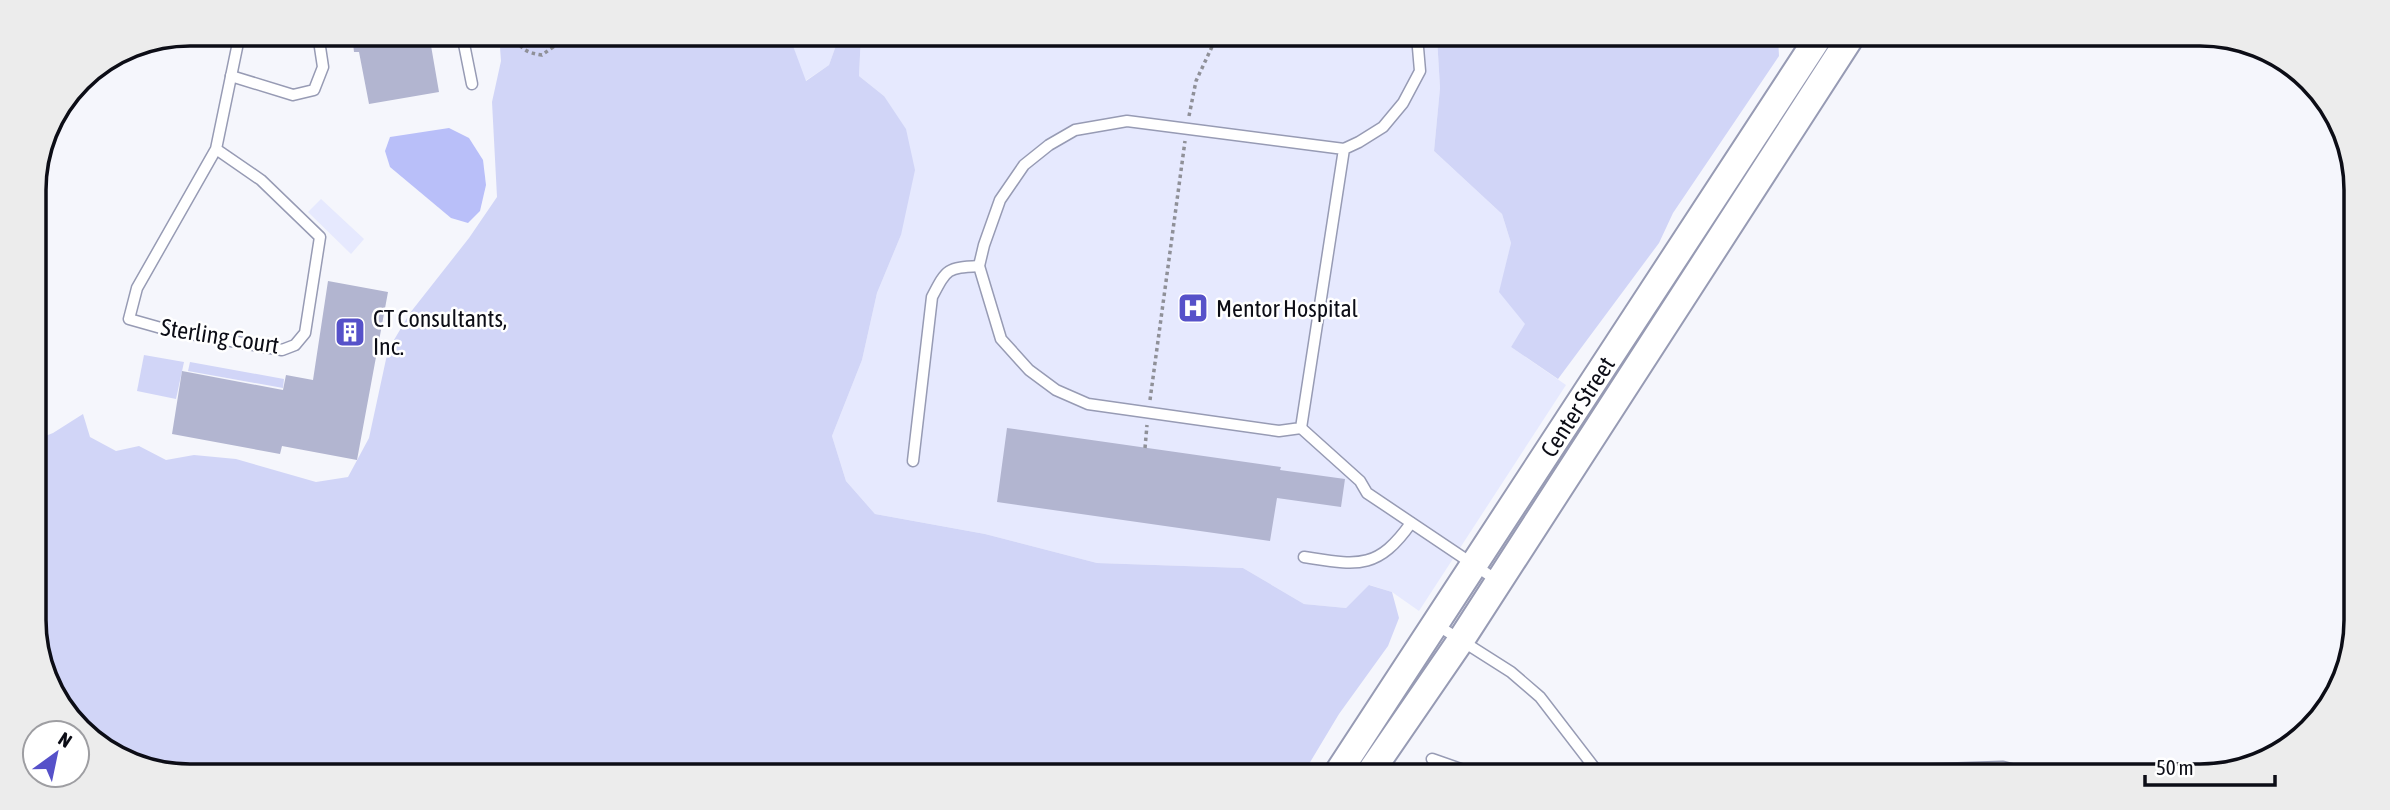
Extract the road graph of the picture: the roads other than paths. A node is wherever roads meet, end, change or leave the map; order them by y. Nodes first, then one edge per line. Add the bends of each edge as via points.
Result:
1 (237, 46) edge
2 (320, 46) edge
3 (464, 46) edge
4 (1418, 46) edge
5 (1813, 46) edge
6 (1845, 46) edge
7 (231, 76) junction
8 (471, 84) dead end
9 (216, 149) junction
10 (1344, 149) junction
11 (979, 266) junction
12 (1301, 428) junction
13 (913, 461) dead end
14 (1411, 523) junction
15 (1304, 557) dead end
16 (1475, 566) junction
17 (1498, 582) junction
18 (1436, 624) junction
19 (1461, 640) junction
20 (1432, 759) dead end
21 (1344, 764) edge
22 (1376, 764) edge
23 (1446, 764) edge
24 (1592, 764) edge

1 - 7 lane, Sterling Court
2 - 7 lane via 323,66 314,90 293,95
3 - 8 lane
4 - 10 lane via 1420,71 1403,103 1383,127
5 - 16 main road, Center Street
6 - 17 main road, Center Street
7 - 9 lane, Sterling Court
9 - 9 lane, Sterling Court via 137,288 129,319 282,350 296,345 305,333 320,237 261,180
10 - 11 lane via 1127,121 1075,130 1024,165 1000,200
10 - 12 lane
11 - 12 lane via 1001,339 1029,370 1056,390 1088,404 1279,431
11 - 13 lane via 953,268 932,297
12 - 14 lane via 1360,481 1367,493
14 - 15 lane via 1397,543 1364,562
14 - 16 lane
16 - 17 lane
16 - 18 main road, Center Street
17 - 19 main road, Center Street
18 - 19 lane
18 - 21 main road, Center Street
19 - 22 main road, Center Street
19 - 24 lane via 1540,697
20 - 23 lane

